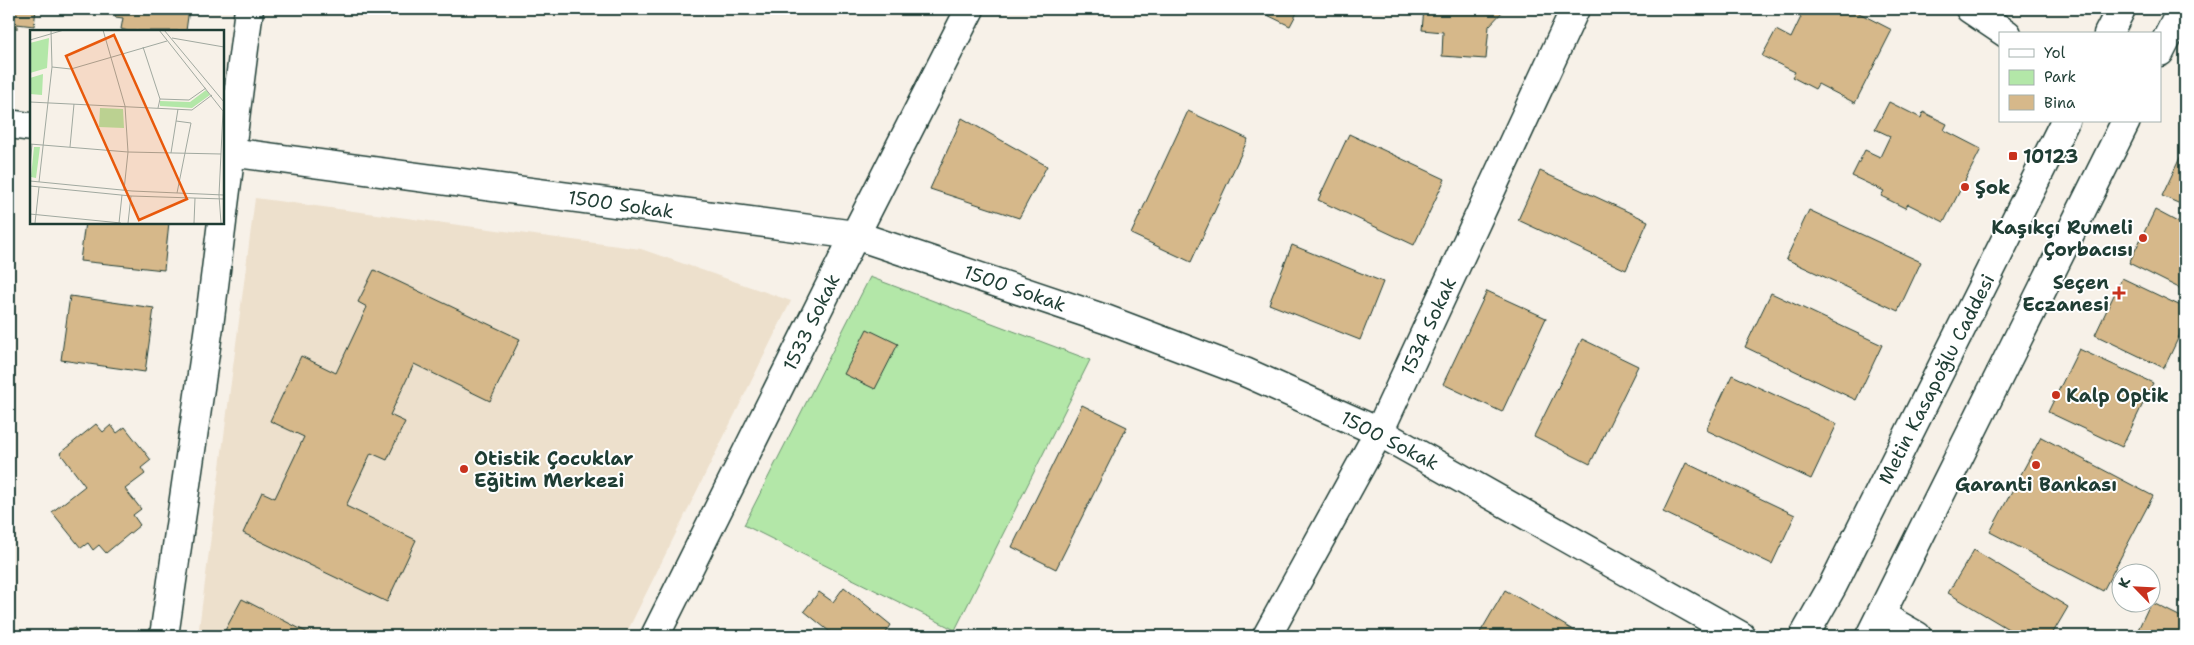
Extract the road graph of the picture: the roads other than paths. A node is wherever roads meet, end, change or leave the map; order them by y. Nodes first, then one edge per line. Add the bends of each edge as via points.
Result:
1 (249, 9) edge
2 (970, 9) edge
3 (1575, 9) edge
4 (1970, 9) edge
5 (2121, 9) edge
6 (2182, 9) edge
7 (2004, 32) edge
8 (2109, 32) edge
9 (2162, 48) edge
10 (2064, 122) edge
11 (2126, 122) edge
12 (9, 124) edge
13 (30, 126) edge
14 (227, 151) edge
15 (224, 194) edge
16 (222, 224) edge
17 (854, 235) junction
18 (1379, 432) junction
19 (1876, 626) edge
20 (164, 636) edge
21 (654, 636) edge
22 (1267, 636) edge
23 (1741, 636) edge
24 (1804, 636) edge
25 (1917, 636) edge

1 - 14 street
2 - 17 street, 1533 Sokak
3 - 18 street, 1534 Sokak
4 - 7 street
5 - 8 street
6 - 9 street
10 - 24 street, Metin Kasapoğlu Caddesi
11 - 19 street
12 - 13 street
14 - 15 street
14 - 17 street, 1500 Sokak
16 - 20 street via 210,326
17 - 18 street, 1500 Sokak via 1108,320 1245,372
17 - 21 street, 1533 Sokak
18 - 22 street, 1534 Sokak
18 - 23 street, 1500 Sokak
19 - 25 street

